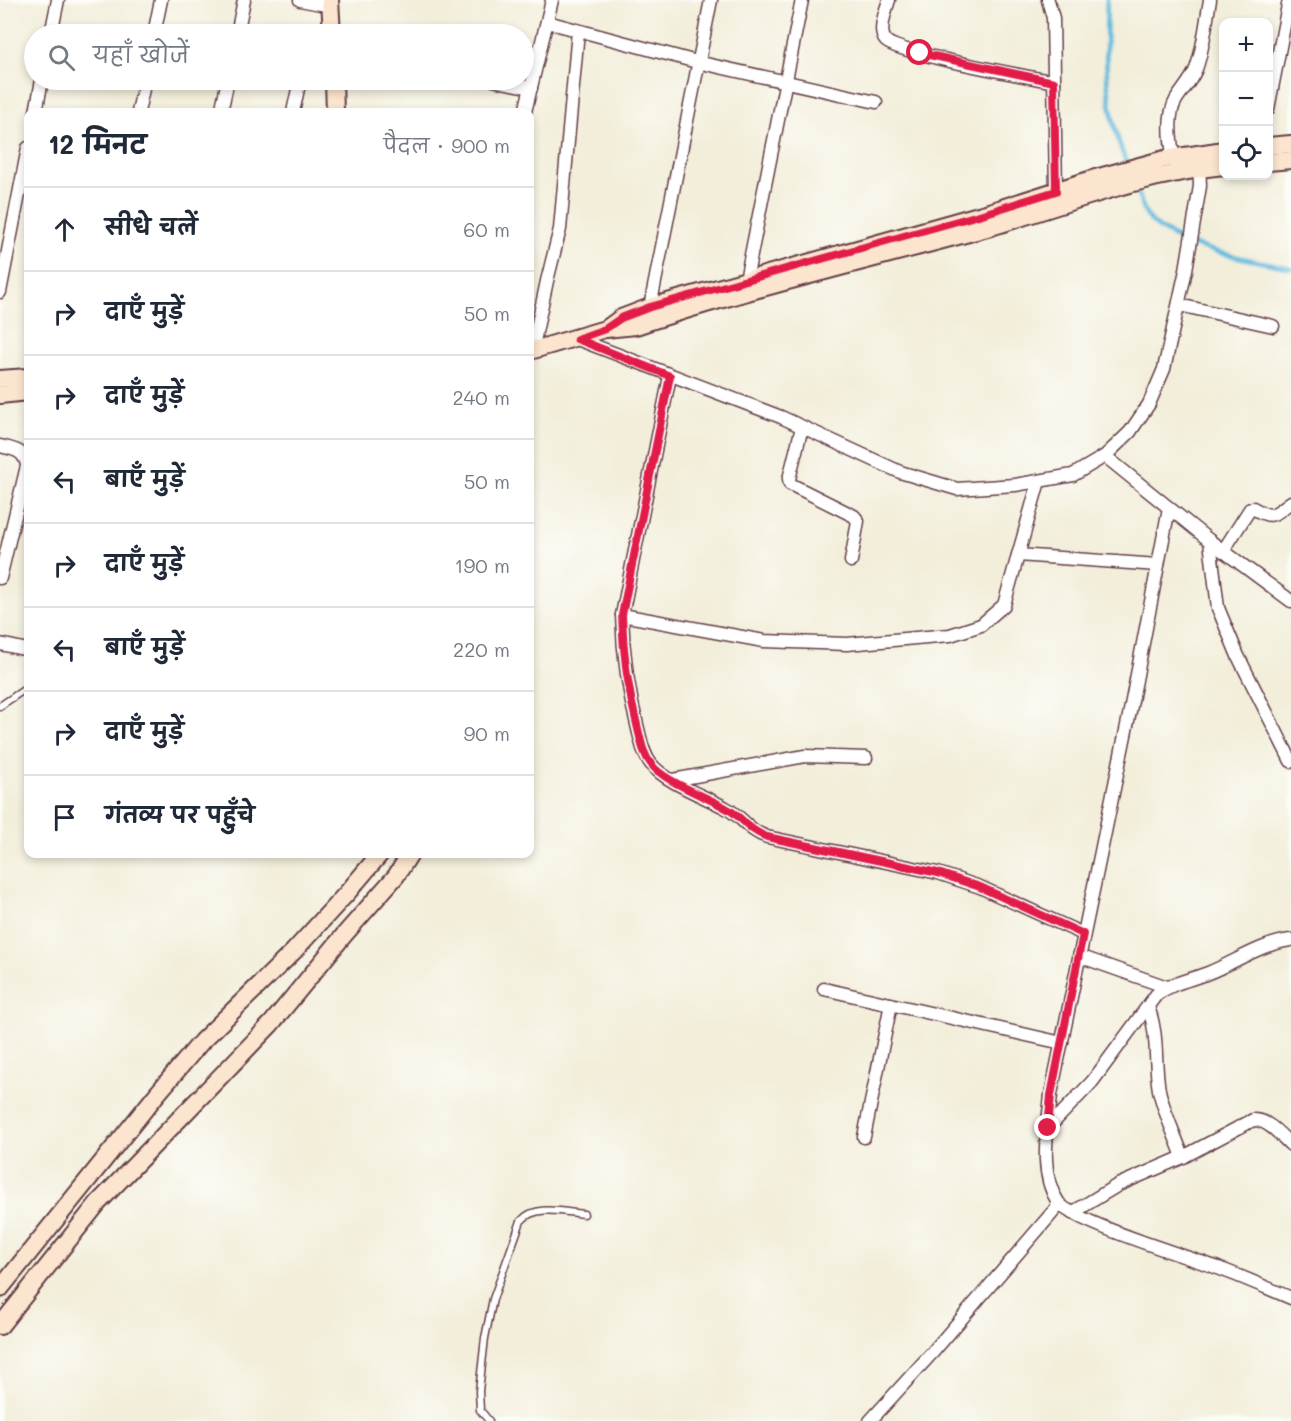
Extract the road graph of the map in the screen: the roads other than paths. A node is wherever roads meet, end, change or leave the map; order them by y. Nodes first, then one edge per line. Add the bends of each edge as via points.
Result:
1 (58, 0) edge
2 (161, 0) edge
3 (244, 0) edge
4 (300, 0) edge
5 (552, 0) edge
6 (711, 0) edge
7 (802, 0) edge
8 (889, 0) edge
9 (1048, 0) edge
10 (1210, 0) edge
11 (1289, 0) edge
12 (330, 3) edge
13 (547, 22) junction
14 (53, 24) edge
15 (156, 24) edge
16 (239, 24) edge
17 (331, 24) edge
18 (578, 31) junction
19 (698, 62) junction
20 (534, 76) edge
21 (786, 81) junction
22 (1054, 82) junction
23 (1273, 87) edge
24 (40, 90) edge
25 (143, 90) edge
26 (226, 90) edge
27 (298, 90) edge
28 (334, 90) edge
29 (530, 90) edge
30 (876, 102) dead end
31 (37, 108) edge
32 (139, 108) edge
33 (222, 108) edge
34 (294, 108) edge
35 (335, 108) edge
36 (526, 108) edge
37 (1291, 144) edge
38 (1273, 146) edge
39 (1219, 152) edge
40 (1291, 160) edge
41 (1198, 161) junction
42 (1273, 162) edge
43 (1171, 165) junction
44 (1219, 165) edge
45 (24, 169) edge
46 (1094, 186) junction
47 (1056, 191) junction
48 (746, 280) junction
49 (0, 292) edge
50 (1179, 305) junction
51 (650, 307) junction
52 (1273, 326) dead end
53 (605, 329) junction
54 (534, 337) edge
55 (577, 339) junction
56 (534, 350) edge
57 (24, 376) edge
58 (670, 376) junction
59 (0, 379) edge
60 (24, 392) edge
61 (0, 395) edge
62 (802, 427) junction
63 (0, 446) edge
64 (1105, 456) junction
65 (24, 457) edge
66 (24, 476) edge
67 (1039, 481) junction
68 (1291, 502) edge
69 (1169, 508) junction
70 (1210, 541) junction
71 (4, 546) edge
72 (1223, 551) junction
73 (1018, 555) junction
74 (851, 561) dead end
75 (1158, 565) junction
76 (0, 578) edge
77 (1291, 601) edge
78 (622, 615) junction
79 (0, 644) edge
80 (24, 649) edge
81 (24, 690) edge
82 (0, 706) edge
83 (866, 758) dead end
84 (1291, 761) edge
85 (673, 780) junction
86 (377, 858) edge
87 (407, 858) edge
88 (1083, 934) junction
89 (1291, 940) edge
90 (1079, 956) junction
91 (1167, 987) junction
92 (824, 989) dead end
93 (891, 1004) junction
94 (1148, 1007) junction
95 (1062, 1043) junction
96 (1048, 1128) junction
97 (864, 1137) dead end
98 (1291, 1145) edge
99 (1183, 1157) junction
100 (1059, 1205) junction
101 (1072, 1213) junction
102 (584, 1214) dead end
103 (0, 1289) edge
104 (1291, 1298) edge
105 (0, 1326) edge
106 (489, 1421) edge
107 (870, 1421) edge

1 - 14 street
2 - 15 street
3 - 16 street
4 - 12 street
5 - 13 street
6 - 19 street
7 - 21 street
8 - 22 street via 883,34 886,41 920,53
9 - 22 street via 1053,18
10 - 43 street via 1197,65 1172,112
11 - 23 street
12 - 17 street
13 - 18 street
13 - 20 street
18 - 19 street
18 - 54 street via 560,229
19 - 21 street
19 - 51 street
21 - 30 street
21 - 48 street
22 - 47 street
24 - 31 street
25 - 32 street
26 - 33 street
27 - 34 street
28 - 35 street
29 - 36 street
37 - 38 street
39 - 41 street
40 - 42 street
41 - 43 street
41 - 44 street
41 - 50 street via 1200,186
43 - 46 street
45 - 49 street
46 - 47 street
46 - 53 street via 990,226 636,326
47 - 48 street
48 - 51 street
50 - 52 street
50 - 64 street via 1164,369 1149,404 1130,432
51 - 53 street
53 - 55 street
55 - 56 street
55 - 58 street
57 - 59 street
58 - 62 street
58 - 78 street
60 - 61 street
62 - 67 street via 900,472 957,489
62 - 74 street via 790,484 858,521
63 - 65 street
64 - 67 street via 1072,475
64 - 69 street
66 - 71 street
67 - 73 street
68 - 72 street via 1270,516 1250,509
69 - 70 street
69 - 75 street
70 - 72 street
70 - 84 street via 1218,608
71 - 76 street
72 - 77 street
73 - 75 street
73 - 78 street via 1004,605 981,625 951,635 847,644 764,641
75 - 88 street
78 - 85 street via 631,702 643,749 651,765
79 - 80 street
81 - 82 lane
83 - 85 street via 805,756
85 - 88 street via 731,811 755,833 960,879
86 - 103 street via 293,952 202,1041
87 - 105 street via 271,1024 98,1203
88 - 90 street
89 - 91 street via 1268,945
90 - 91 street
90 - 95 street
91 - 94 street
92 - 93 street
93 - 95 street
93 - 97 street
94 - 96 street via 1092,1082
94 - 99 street via 1156,1036 1160,1091
95 - 96 street
96 - 100 street via 1048,1185
98 - 99 street via 1258,1119
99 - 101 street via 1118,1185
100 - 101 street
100 - 107 street
101 - 104 street
102 - 106 lane via 536,1211 521,1221 493,1299 485,1338 479,1391 480,1410

